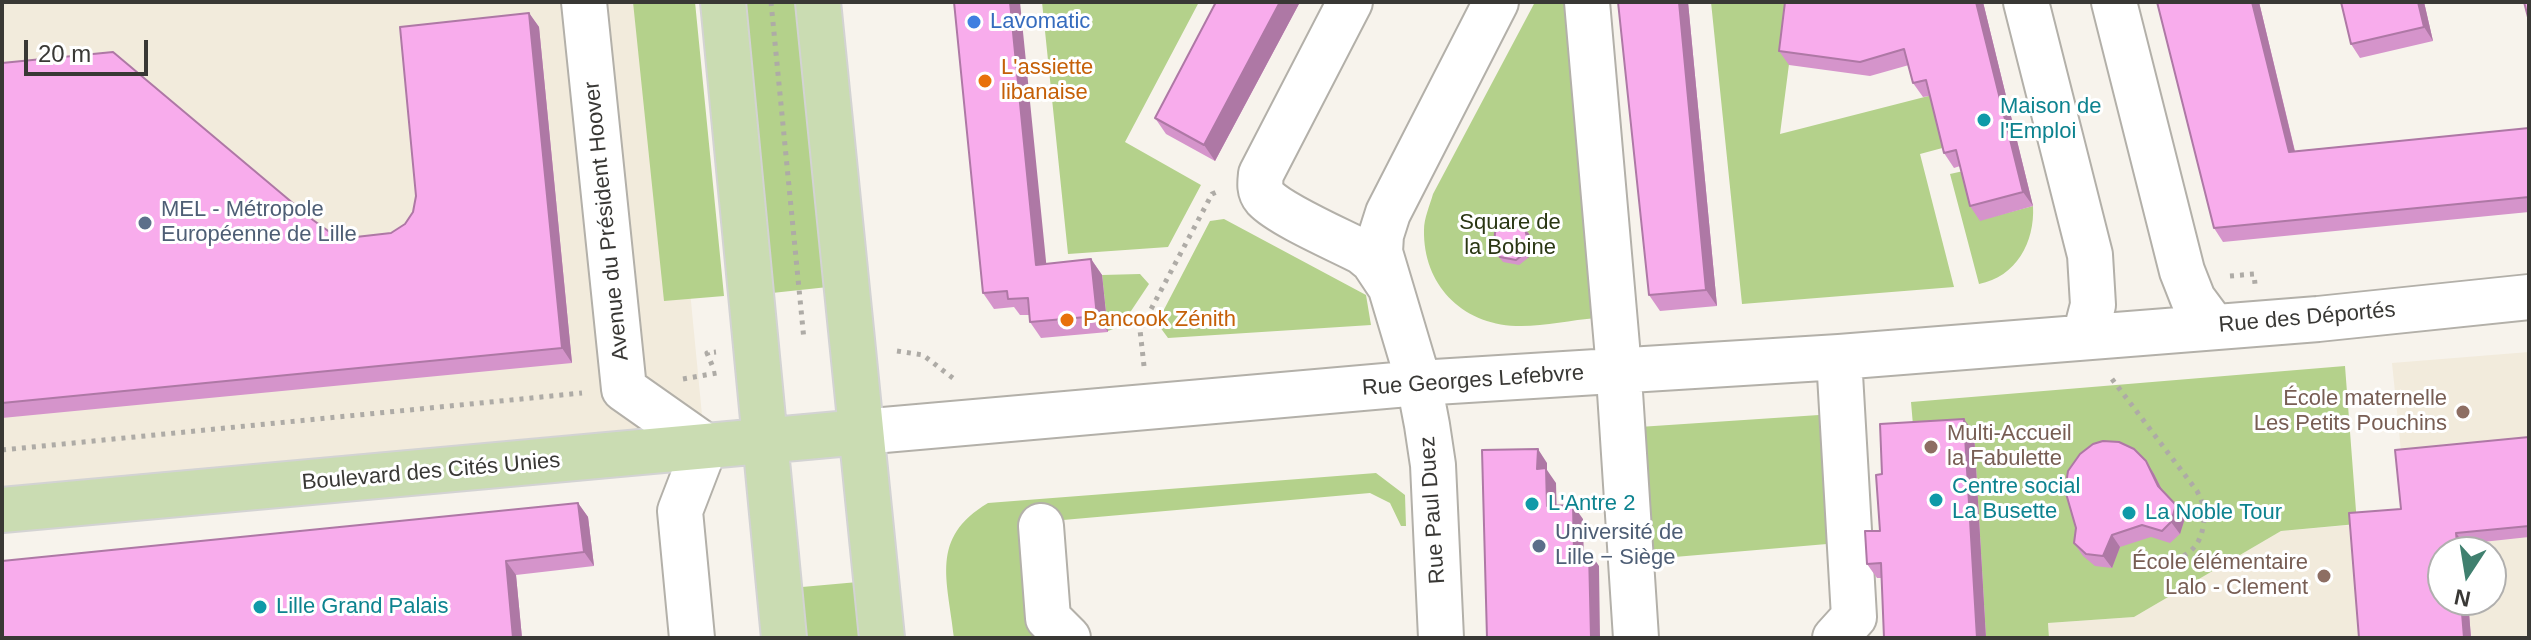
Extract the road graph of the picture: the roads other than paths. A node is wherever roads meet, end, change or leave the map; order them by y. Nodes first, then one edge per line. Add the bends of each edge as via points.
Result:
1 (584, 2) edge
2 (723, 2) edge
3 (818, 2) edge
4 (1350, 2) edge
5 (1496, 2) edge
6 (1587, 2) edge
7 (2026, 2) edge
8 (2114, 2) edge
9 (1389, 285) junction
10 (2529, 297) edge
11 (2213, 326) junction
12 (2095, 354) junction
13 (1839, 357) junction
14 (1619, 370) junction
15 (1419, 383) junction
16 (861, 432) junction
17 (766, 441) junction
18 (705, 446) junction
19 (2, 510) edge
20 (1041, 526) dead end
21 (692, 638) edge
22 (784, 638) edge
23 (882, 638) edge
24 (1068, 638) edge
25 (1441, 638) edge
26 (1636, 638) edge
27 (1835, 638) edge

1 - 18 street, Avenue du Président Hoover via 624,389
2 - 17 main road
3 - 16 main road
4 - 9 street via 1261,174 1260,187 1279,209 1362,252
5 - 9 street, Rue Paul Duez via 1388,213 1380,252
6 - 14 street
7 - 12 street via 2090,255
8 - 11 street via 2182,271 2193,299
9 - 15 street, Rue Paul Duez
10 - 11 street, Rue des Déportés
11 - 12 street, Rue des Déportés
12 - 13 street, Rue Georges Lefebvre
13 - 14 street, Rue Georges Lefebvre
13 - 27 street via 1854,617
14 - 15 street, Rue Georges Lefebvre
14 - 26 street
15 - 16 street, Rue Georges Lefebvre
15 - 25 street, Rue Paul Duez via 1433,465
16 - 17 main road, Boulevard des Cités Unies
16 - 23 main road
17 - 18 main road, Boulevard des Cités Unies
17 - 22 main road
18 - 19 main road, Boulevard des Cités Unies
18 - 21 street via 680,511
20 - 24 street via 1048,618

